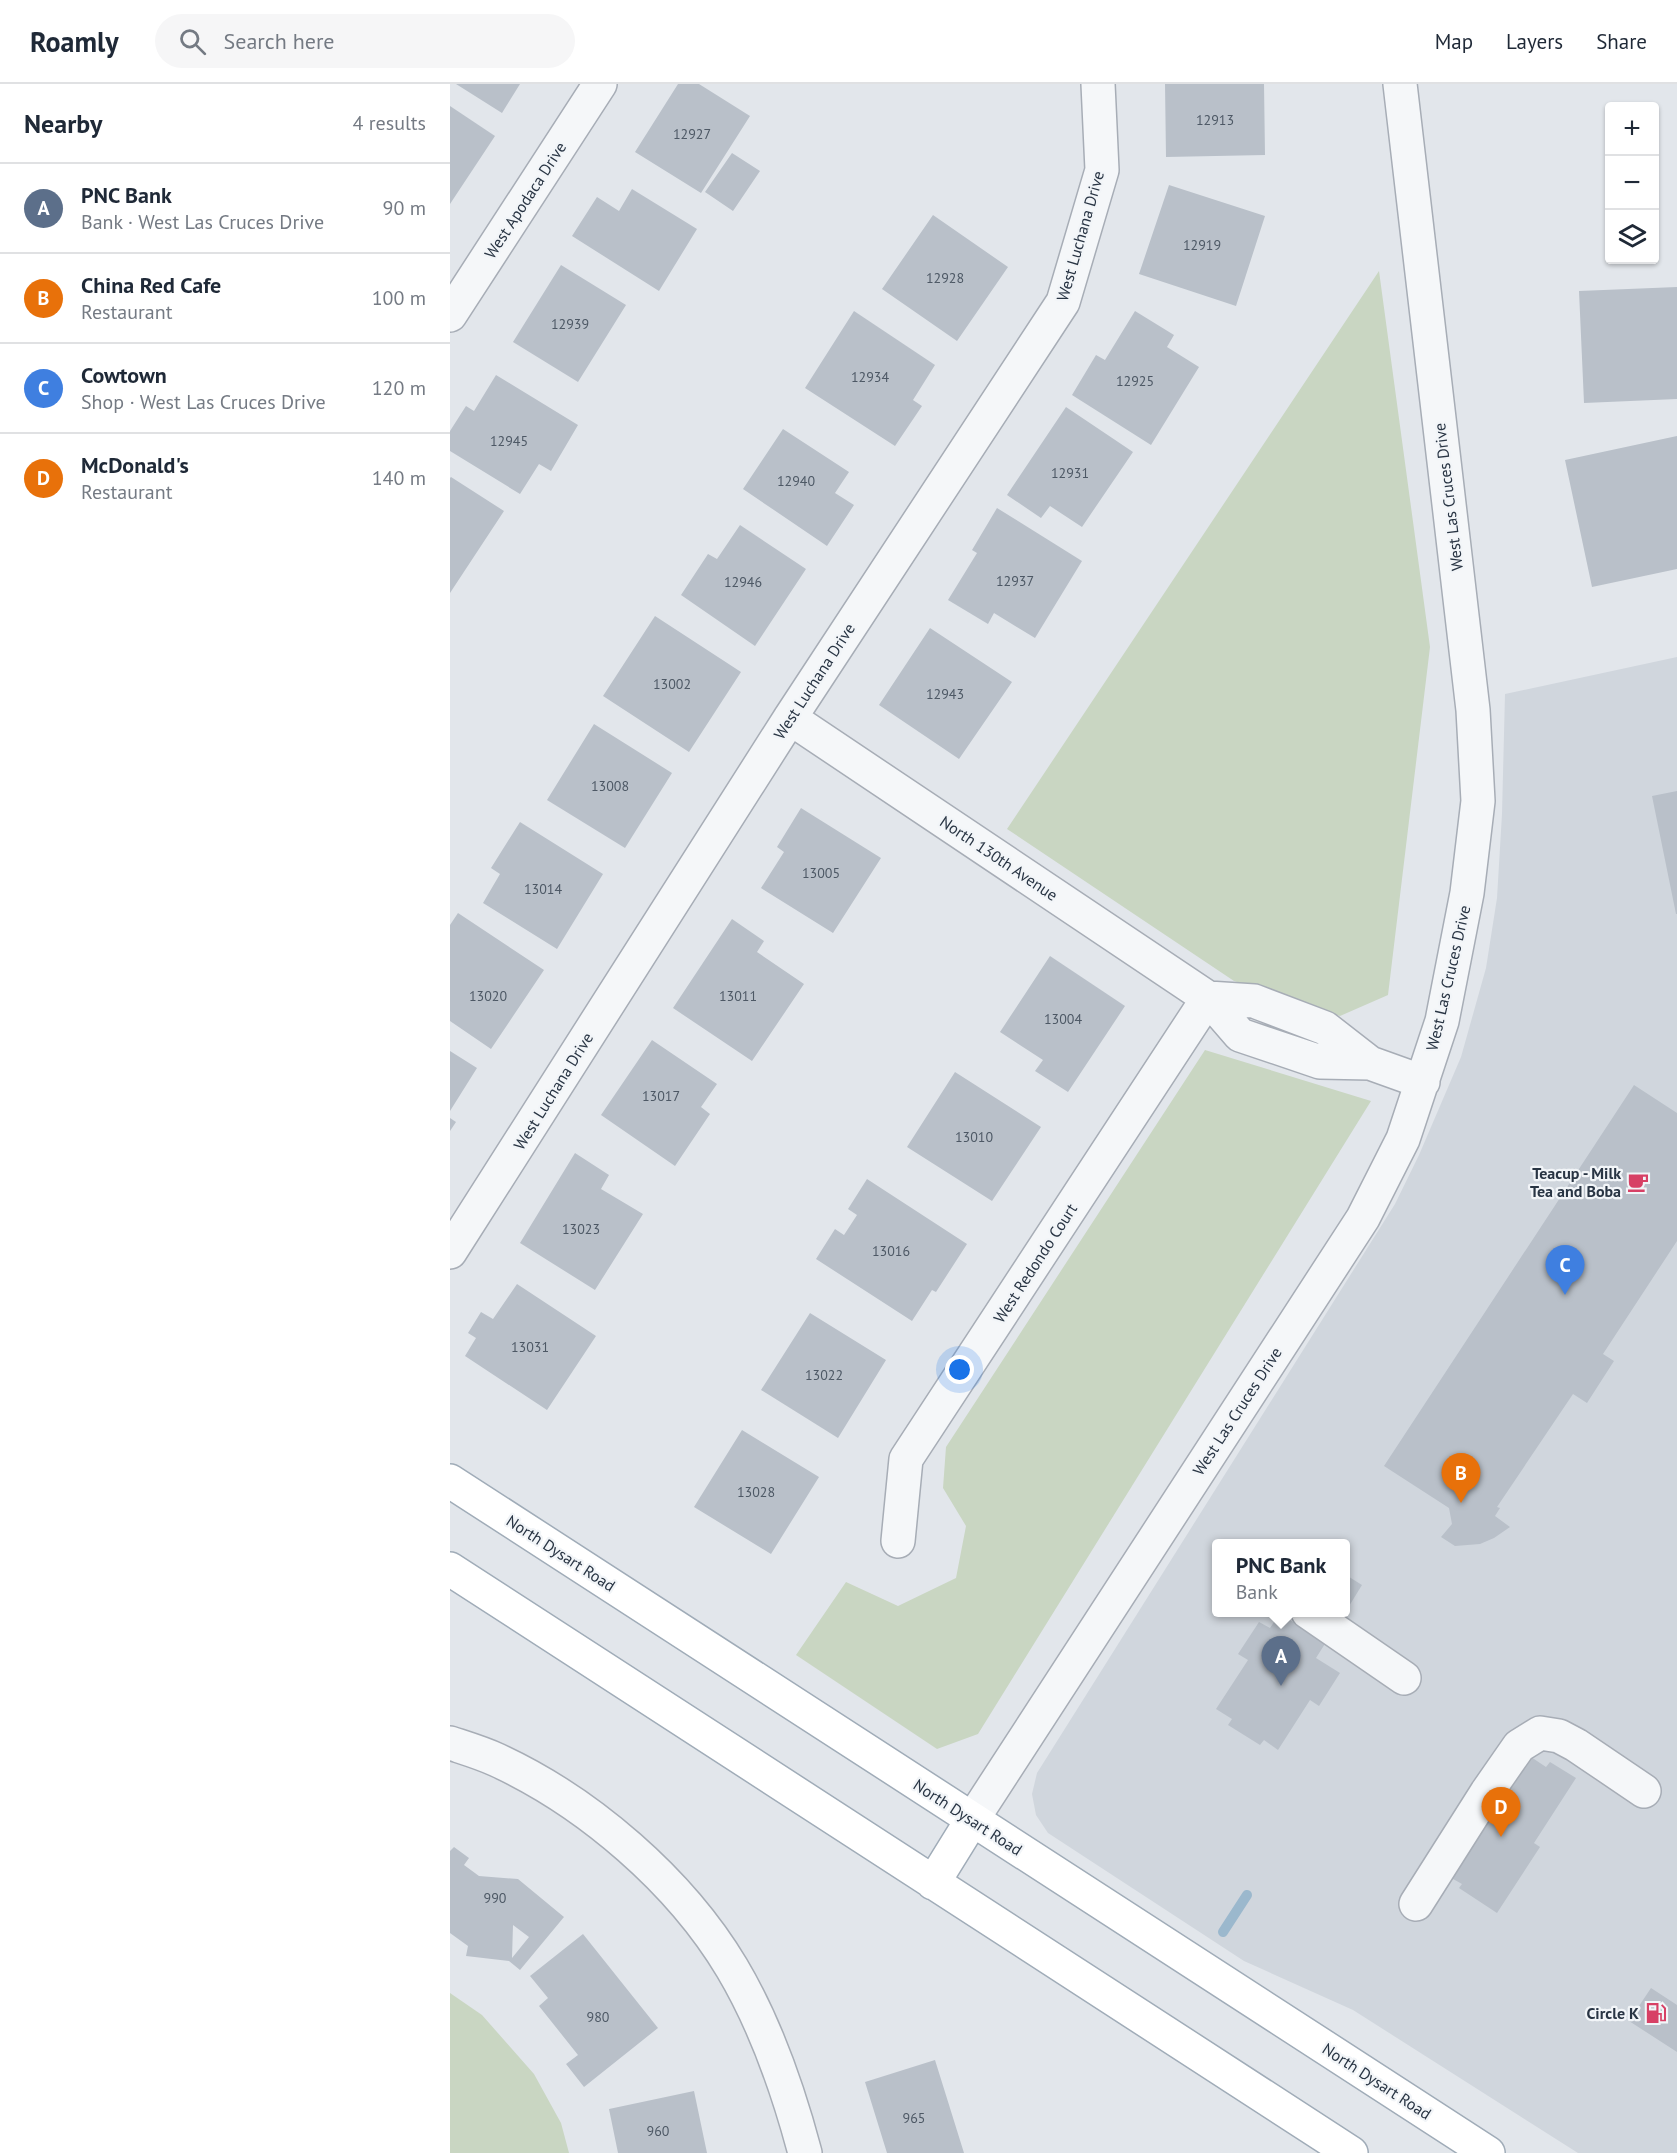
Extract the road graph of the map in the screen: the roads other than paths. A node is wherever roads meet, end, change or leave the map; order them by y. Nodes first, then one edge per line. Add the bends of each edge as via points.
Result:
1 (600, 84) edge
2 (1098, 84) edge
3 (1400, 84) edge
4 (450, 315) edge
5 (790, 718) junction
6 (1208, 998) junction
7 (1281, 1012) junction
8 (1268, 1045) junction
9 (1370, 1062) junction
10 (1423, 1082) junction
11 (450, 1252) edge
12 (450, 1481) edge
13 (898, 1541) dead end
14 (450, 1569) edge
15 (1315, 1617) edge
16 (1404, 1678) dead end
17 (450, 1743) edge
18 (1644, 1791) dead end
19 (972, 1820) junction
20 (933, 1883) junction
21 (1416, 1904) dead end
22 (805, 2153) edge
23 (1351, 2153) edge
24 (1488, 2153) edge

1 - 4 street, West Apodaca Drive
2 - 5 street, West Luchana Drive via 1102,170 1063,302
3 - 10 street, West Las Cruces Drive via 1473,710 1478,801 1467,893 1442,1021
5 - 6 street, North 130th Avenue
5 - 11 street, West Luchana Drive
6 - 7 street, North 130th Avenue via 1254,1001
6 - 8 street, North 130th Avenue via 1240,1035
6 - 13 street, West Redondo Court via 906,1459
7 - 8 street
7 - 9 street, North 130th Avenue via 1325,1028
8 - 9 street, North 130th Avenue via 1320,1062
9 - 10 street, North 130th Avenue
10 - 19 street, West Las Cruces Drive via 1403,1139 1363,1218
12 - 19 main road, North Dysart Road
14 - 20 main road
15 - 16 street
17 - 22 street via 496,1760 554,1791 611,1832 654,1870 692,1912 732,1968 764,2033 790,2097
18 - 21 street via 1576,1745 1559,1736 1540,1733 1519,1746
19 - 20 main road
19 - 24 main road, North Dysart Road
20 - 23 main road

